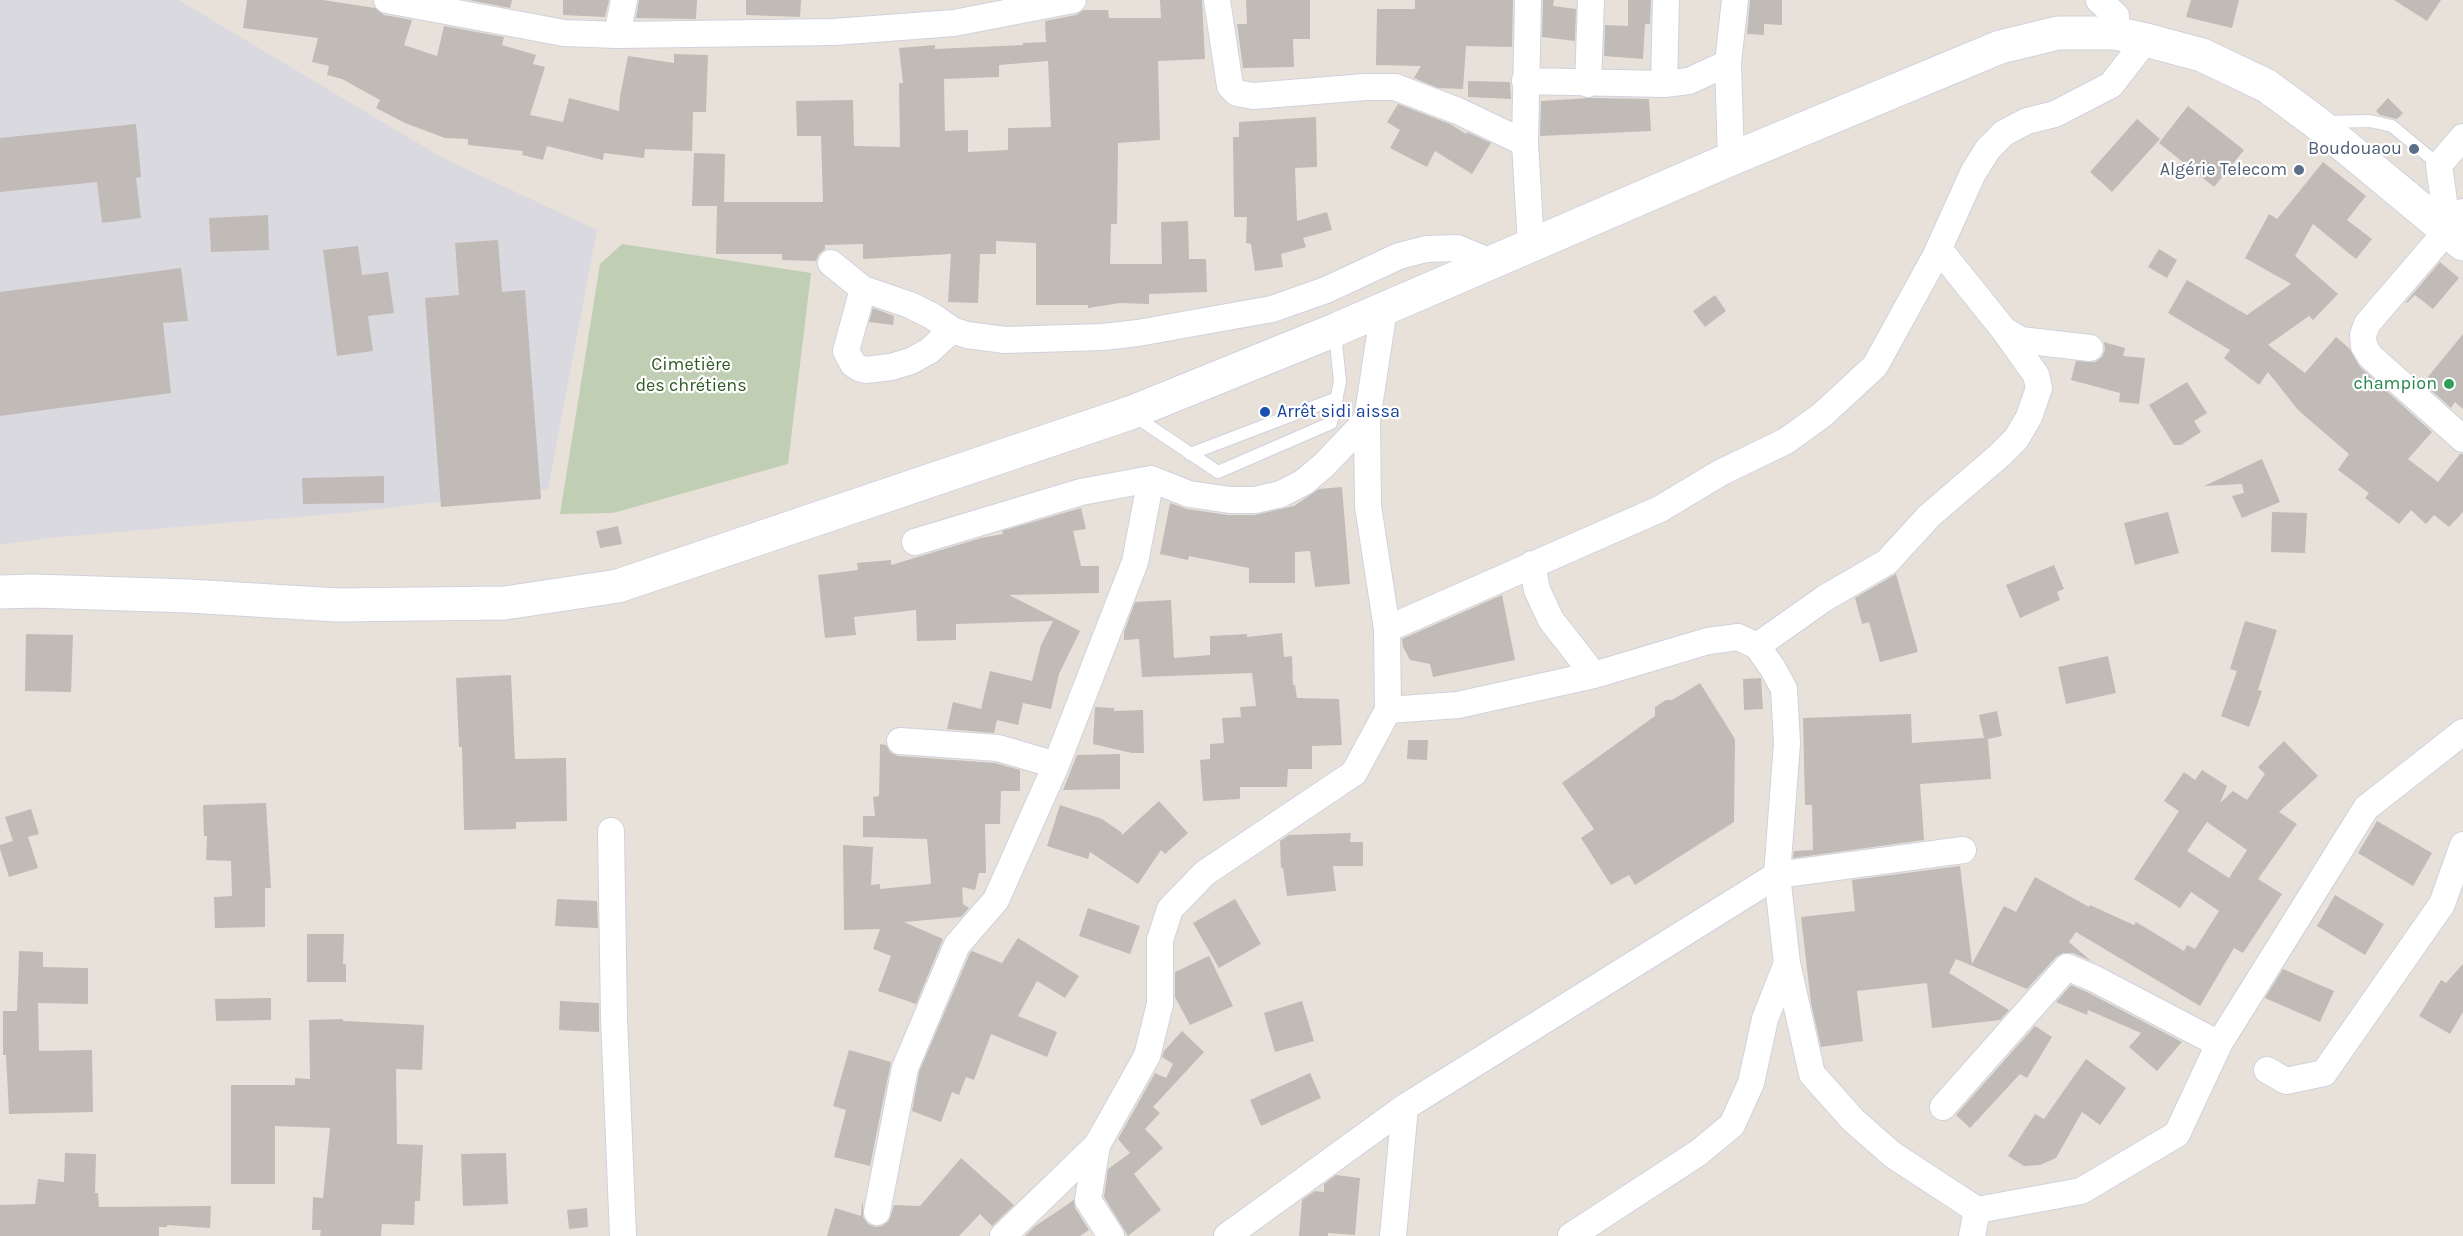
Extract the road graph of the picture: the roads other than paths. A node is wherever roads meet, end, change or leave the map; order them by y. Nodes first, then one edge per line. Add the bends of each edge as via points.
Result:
1 (387, 0) edge
2 (624, 0) edge
3 (1073, 0) edge
4 (1217, 0) edge
5 (1528, 0) edge
6 (1591, 0) edge
7 (1666, 0) edge
8 (1735, 0) edge
9 (2099, 0) edge
10 (617, 35) junction
11 (2130, 37) junction
12 (1728, 63) junction
13 (1526, 81) junction
14 (1588, 84) junction
15 (1664, 84) junction
16 (2317, 123) junction
17 (2463, 138) edge
18 (1525, 143) junction
19 (1731, 159) junction
20 (2439, 165) junction
21 (2458, 229) edge
22 (1531, 245) junction
23 (1939, 249) junction
24 (831, 263) dead end
25 (1493, 263) junction
26 (863, 289) junction
27 (1384, 309) junction
28 (952, 330) junction
29 (1335, 330) junction
30 (2004, 330) junction
31 (2090, 348) dead end
32 (1337, 398) junction
33 (1130, 413) junction
34 (1368, 420) junction
35 (2463, 439) edge
36 (1190, 454) junction
37 (1151, 479) junction
38 (915, 542) dead end
39 (1533, 564) junction
40 (0, 592) edge
41 (1387, 629) junction
42 (1757, 646) junction
43 (1594, 675) junction
44 (1388, 710) junction
45 (2463, 732) edge
46 (900, 741) dead end
47 (1056, 765) junction
48 (611, 831) dead end
49 (2463, 845) edge
50 (1963, 850) dead end
51 (1777, 874) junction
52 (1787, 963) junction
53 (2219, 1044) junction
54 (2267, 1070) dead end
55 (1405, 1107) junction
56 (1943, 1107) dead end
57 (1097, 1145) junction
58 (1977, 1210) junction
59 (877, 1212) dead end
60 (623, 1236) edge
61 (1003, 1236) edge
62 (1111, 1236) edge
63 (1227, 1236) edge
64 (1393, 1236) edge
65 (1571, 1236) edge
66 (1972, 1236) edge

1 - 10 street via 564,33
2 - 10 street
3 - 10 street via 954,22 845,31
4 - 18 street via 1227,86 1237,93 1253,96 1395,87
5 - 13 street
6 - 14 street
7 - 15 street
8 - 12 street
9 - 11 street
11 - 16 main road via 2202,55 2267,86
11 - 19 main road via 2058,33 2000,47
11 - 23 street via 2111,85 2055,114 2026,121 1996,141 1973,173
12 - 15 street via 1689,81
12 - 19 street
13 - 14 street
13 - 18 street
14 - 15 street
16 - 20 lane via 2370,121 2392,126
16 - 21 main road
17 - 20 street
18 - 22 street
19 - 22 main road
20 - 21 street
21 - 35 street via 2367,324 2363,335 2370,356
22 - 25 main road
23 - 30 street
23 - 39 street via 1875,366 1822,415 1786,441 1720,473 1660,509
24 - 26 street
25 - 27 main road
25 - 28 street via 1457,248 1426,249 1399,256 1326,290 1272,309 1103,338 1005,340
26 - 28 street via 932,315
26 - 28 street via 846,351 859,369 911,361
27 - 29 main road
27 - 34 street
29 - 32 lane via 1340,382
29 - 33 main road
30 - 31 street via 2021,340
30 - 42 street via 2036,375 2039,388 2016,439 1929,516 1887,562 1825,598
32 - 36 lane
32 - 36 lane via 1331,423 1218,471
33 - 36 lane
33 - 40 main road via 607,588 506,603 337,605 189,596
34 - 37 street via 1324,465 1281,494 1256,500 1230,500 1189,494
34 - 41 street via 1368,506
37 - 38 street via 1081,492
37 - 47 street via 1135,562
39 - 41 street
39 - 43 street via 1538,590 1551,620
41 - 44 street
42 - 43 street via 1738,637 1708,641
42 - 51 street via 1784,688 1787,743
43 - 44 street via 1458,705
44 - 57 street via 1354,772 1204,873 1170,909 1160,940 1160,1004 1147,1056
45 - 53 street via 2366,808
46 - 47 street via 998,748
47 - 59 street via 996,900 957,945 905,1068
48 - 60 street
49 - 54 street via 2442,904 2324,1072 2286,1081
50 - 51 street
51 - 52 street
51 - 55 street
52 - 58 street via 1812,1074 1853,1120 1893,1155
52 - 65 street via 1765,1019 1751,1083 1732,1125 1698,1153
53 - 56 street via 2067,967
53 - 58 street via 2177,1134 2081,1191
55 - 63 street
55 - 64 street
57 - 61 street
57 - 62 street via 1088,1200
58 - 66 street

